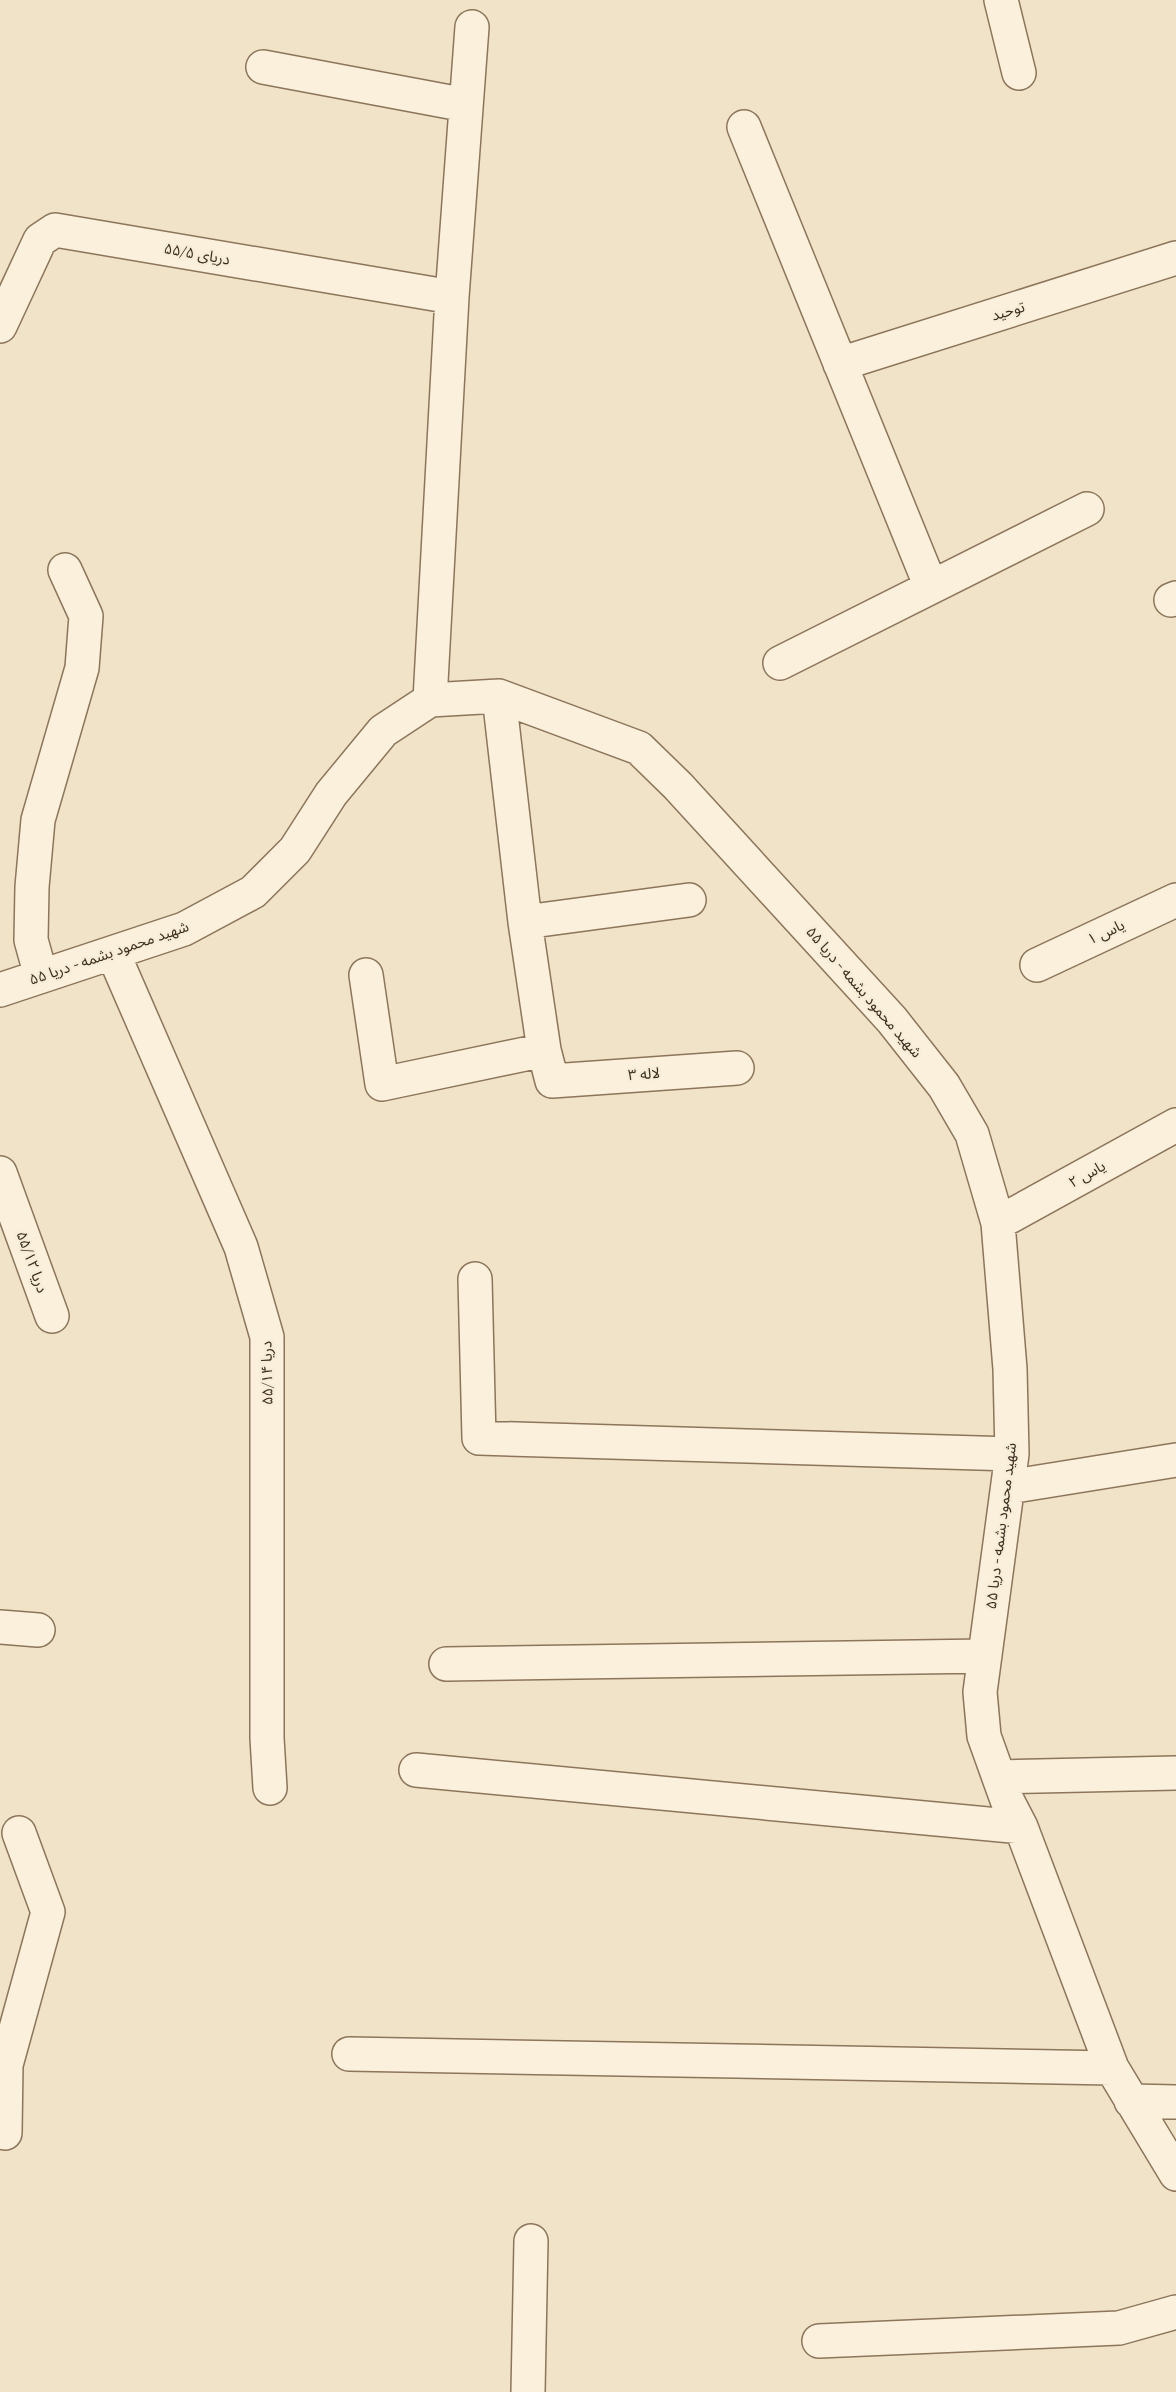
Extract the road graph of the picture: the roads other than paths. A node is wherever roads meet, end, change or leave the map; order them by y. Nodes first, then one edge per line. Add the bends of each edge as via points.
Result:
1 (1001, 0) edge
2 (472, 27) dead end
3 (263, 67) dead end
4 (1019, 73) dead end
5 (466, 105) junction
6 (744, 127) dead end
7 (1176, 258) edge
8 (452, 297) junction
9 (0, 327) edge
10 (840, 364) junction
11 (1087, 509) dead end
12 (65, 570) dead end
13 (931, 587) junction
14 (780, 663) dead end
15 (499, 696) junction
16 (430, 700) junction
17 (689, 900) dead end
18 (1176, 900) edge
19 (525, 922) junction
20 (113, 953) junction
21 (1037, 965) dead end
22 (366, 975) dead end
23 (41, 976) junction
24 (0, 990) edge
25 (548, 1065) junction
26 (737, 1068) dead end
27 (1176, 1125) edge
28 (0, 1173) edge
29 (998, 1222) junction
30 (475, 1279) dead end
31 (52, 1316) dead end
32 (1012, 1454) junction
33 (1176, 1460) edge
34 (1008, 1487) junction
35 (0, 1627) edge
36 (38, 1630) dead end
37 (985, 1656) junction
38 (446, 1664) dead end
39 (416, 1770) dead end
40 (1176, 1773) edge
41 (999, 1777) junction
42 (270, 1788) dead end
43 (1021, 1827) junction
44 (19, 1833) dead end
45 (350, 2054) dead end
46 (3, 2065) edge
47 (1112, 2068) junction
48 (1131, 2100) junction
49 (1176, 2102) edge
50 (5, 2133) dead end
51 (1176, 2174) edge
52 (531, 2241) dead end
53 (1176, 2312) edge
54 (819, 2341) dead end
55 (528, 2392) edge

1 - 4 street
2 - 5 street
3 - 5 street
5 - 8 street
6 - 10 street
7 - 10 street, توحید
8 - 9 street, دریای ۵۵/۵ via 55,230 40,240
8 - 16 street
10 - 13 street
11 - 13 street
12 - 23 street via 86,616 82,668 38,820 31,940
13 - 14 street
15 - 16 street, شهید محمود بشمه - دریا ۵۵
15 - 19 street
15 - 29 street, شهید محمود بشمه - دریا ۵۵ via 639,748 678,786 892,1020 944,1086 972,1134
16 - 20 street, شهید محمود بشمه - دریا ۵۵ via 383,731 331,794 295,850 253,891 184,929
17 - 19 street
18 - 21 street, یاس ۱
19 - 25 street
20 - 23 street, شهید محمود بشمه - دریا ۵۵
20 - 42 street, دریا ۵۵/۱۴ via 241,1247 267,1337
22 - 25 street, لاله ۳ via 382,1084
23 - 24 street, شهید محمود بشمه - دریا ۵۵
25 - 26 street, لاله ۳
27 - 29 street, یاس ۲
28 - 31 street, دریا ۵۵/۱۲
29 - 32 street, شهید محمود بشمه - دریا ۵۵ via 1010,1369
30 - 32 street via 479,1438
32 - 34 street, شهید محمود بشمه - دریا ۵۵
33 - 34 street
34 - 37 street, شهید محمود بشمه - دریا ۵۵
35 - 36 street
37 - 38 street
37 - 41 street, شهید محمود بشمه - دریا ۵۵ via 980,1692 984,1736
39 - 43 street
40 - 41 street
41 - 43 street, شهید محمود بشمه - دریا ۵۵
43 - 47 street, شهید محمود بشمه - دریا ۵۵
44 - 46 street via 48,1912
45 - 47 street
46 - 50 street
47 - 48 street, شهید محمود بشمه - دریا ۵۵
48 - 49 street
48 - 51 street, شهید محمود بشمه - دریا ۵۵
52 - 55 street
53 - 54 street via 1119,2328

